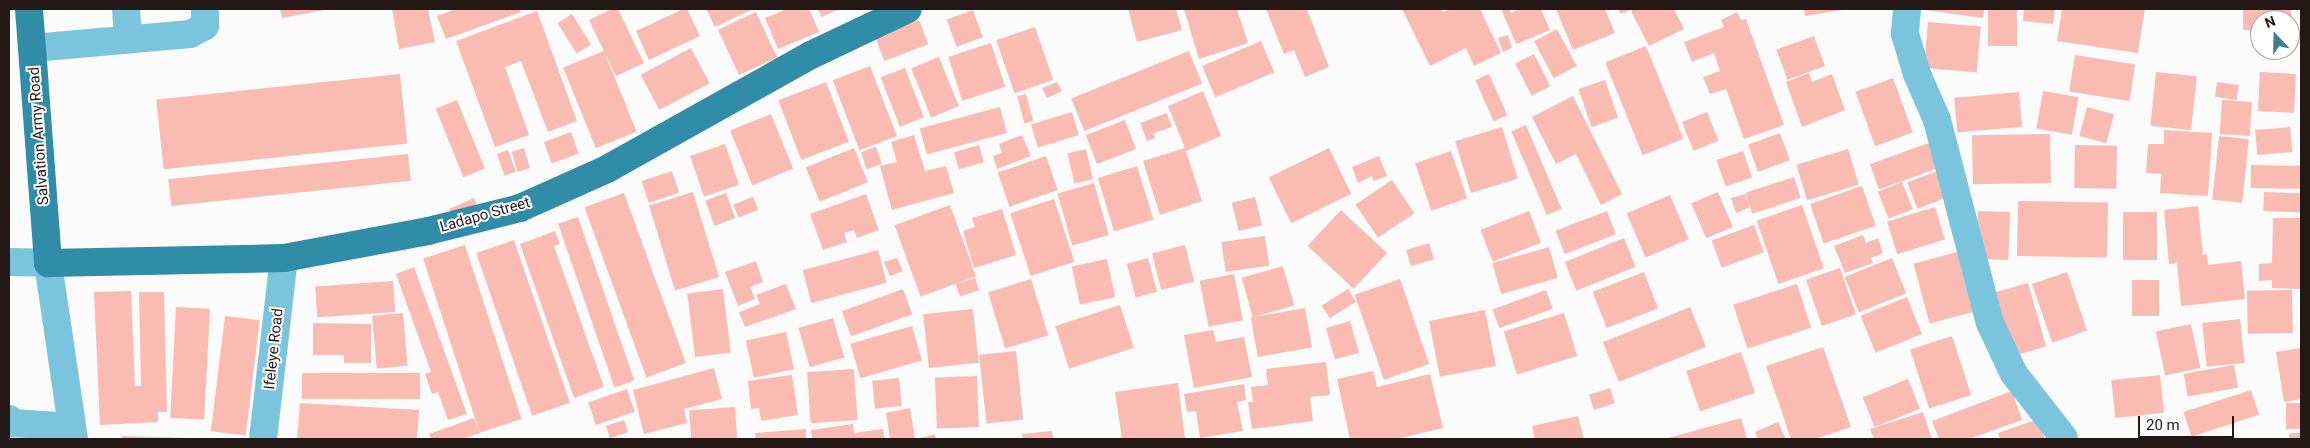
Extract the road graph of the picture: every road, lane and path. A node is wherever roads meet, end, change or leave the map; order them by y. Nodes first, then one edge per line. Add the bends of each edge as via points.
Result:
1 (29, 9) edge
2 (126, 9) edge
3 (205, 9) edge
4 (908, 9) edge
5 (1907, 9) edge
6 (128, 40) junction
7 (32, 48) junction
8 (284, 258) junction
9 (9, 262) edge
10 (48, 263) junction
11 (9, 419) edge
12 (73, 433) edge
13 (2064, 438) edge
14 (263, 439) edge

1 - 7 main road, Salvation Army Road
2 - 6 street
3 - 6 street via 205,26 190,34
4 - 8 main road, Ladapo Street via 811,55 607,169 520,208 428,231
5 - 13 street via 1905,34 1936,120 1990,323 2014,374
6 - 7 street
7 - 10 main road, Salvation Army Road
8 - 10 main road, Ladapo Street
8 - 14 street, Ifeleye Road
9 - 10 street
10 - 12 street
11 - 12 street via 13,423

